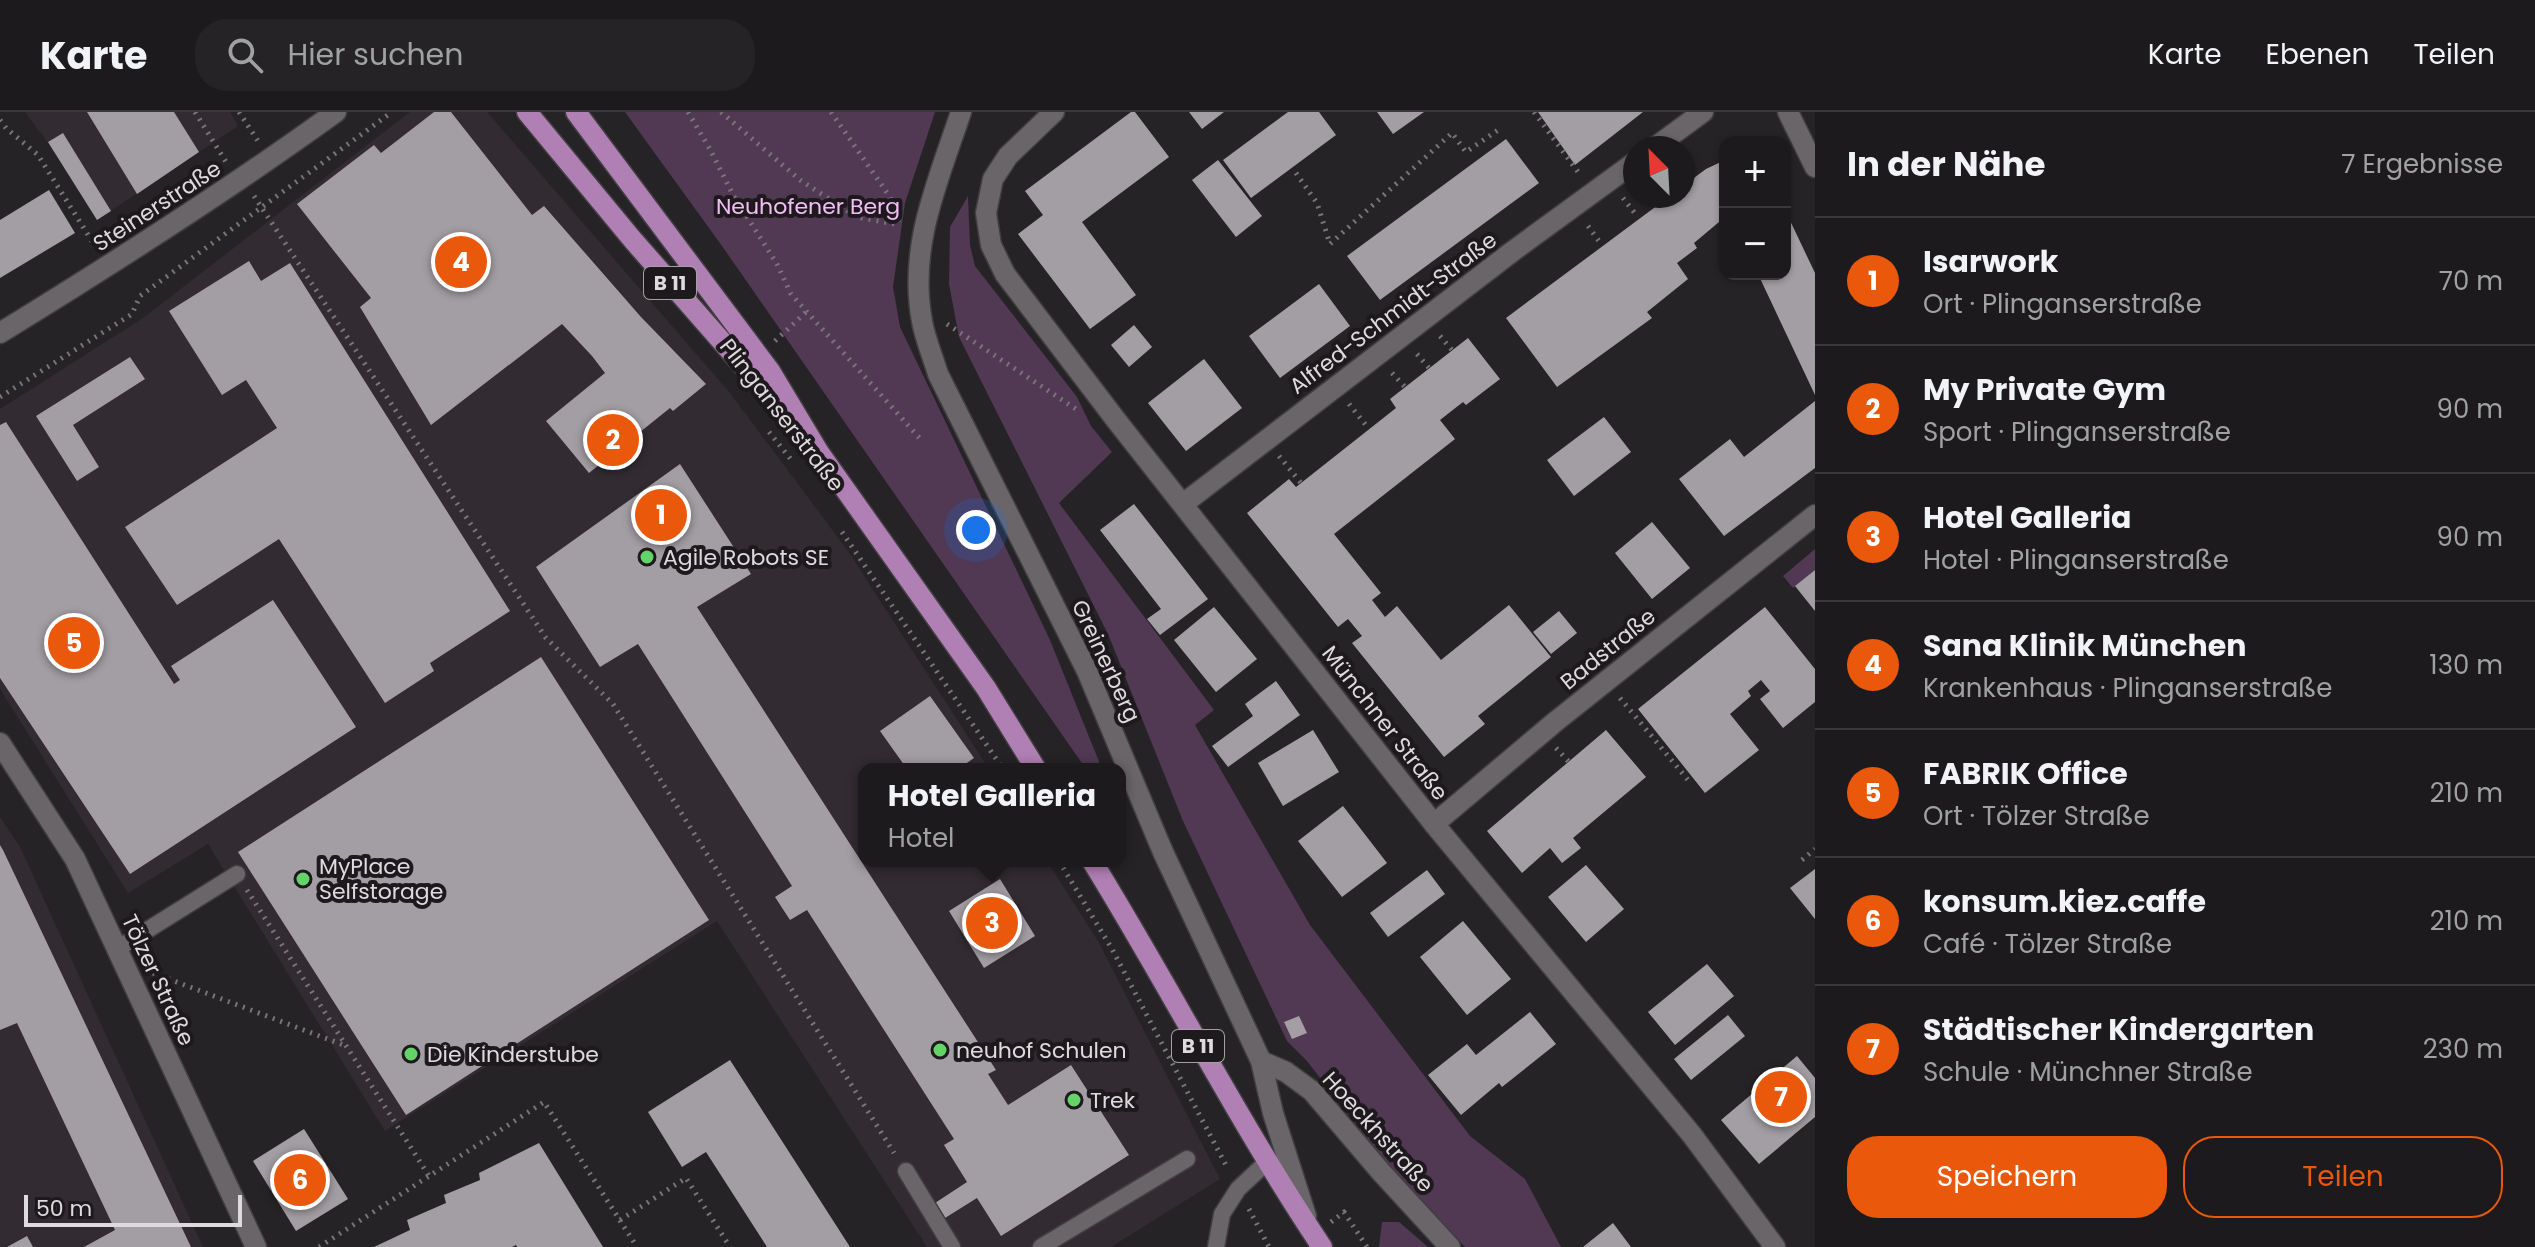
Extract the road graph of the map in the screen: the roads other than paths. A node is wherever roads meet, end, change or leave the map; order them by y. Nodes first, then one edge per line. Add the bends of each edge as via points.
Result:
1 (336, 112) edge
2 (527, 112) edge
3 (576, 112) edge
4 (961, 112) edge
5 (1054, 112) edge
6 (1703, 112) edge
7 (1788, 112) edge
8 (1670, 136) edge
9 (1815, 167) edge
10 (1623, 171) edge
11 (0, 333) edge
12 (818, 451) junction
13 (1183, 504) junction
14 (1815, 515) edge
15 (0, 743) edge
16 (1032, 763) edge
17 (1126, 763) edge
18 (1126, 764) edge
19 (1434, 824) junction
20 (1096, 867) edge
21 (237, 874) road end
22 (120, 955) junction
23 (1261, 1061) junction
24 (1187, 1159) dead end
25 (1268, 1161) junction
26 (906, 1171) road end
27 (1310, 1228) junction
28 (256, 1247) edge
29 (952, 1247) edge
30 (1041, 1247) edge
31 (1216, 1247) edge
32 (1322, 1247) edge
33 (1450, 1247) edge
34 (1775, 1247) edge

1 - 11 street, Steinerstraße via 108,267
2 - 12 main road, Plinganserstraße / B 11
3 - 12 main road, Plinganserstraße / B 11 via 770,371
4 - 17 street, Greinerberg via 921,233 917,282 922,323 938,374 1087,671
5 - 13 street, Münchner Straße via 1008,156 993,179 986,213 991,245 1005,274
6 - 8 street
7 - 9 street
10 - 13 street, Alfred-Schmidt-Straße
12 - 16 main road, Plinganserstraße / B 11 via 986,688
13 - 19 street, Münchner Straße
14 - 19 street, Badstraße
15 - 22 street, Tölzer Straße via 75,859
18 - 23 street, Greinerberg
19 - 34 street, Münchner Straße via 1692,1135
20 - 25 main road, B 11
21 - 22 lane
22 - 28 street, Tölzer Straße
23 - 27 street, Greinerberg
23 - 33 street, Hoeckhstraße via 1312,1091
24 - 30 lane
25 - 27 main road, B 11
25 - 31 lane via 1238,1189 1222,1214
26 - 29 lane
27 - 32 main road, B 11

